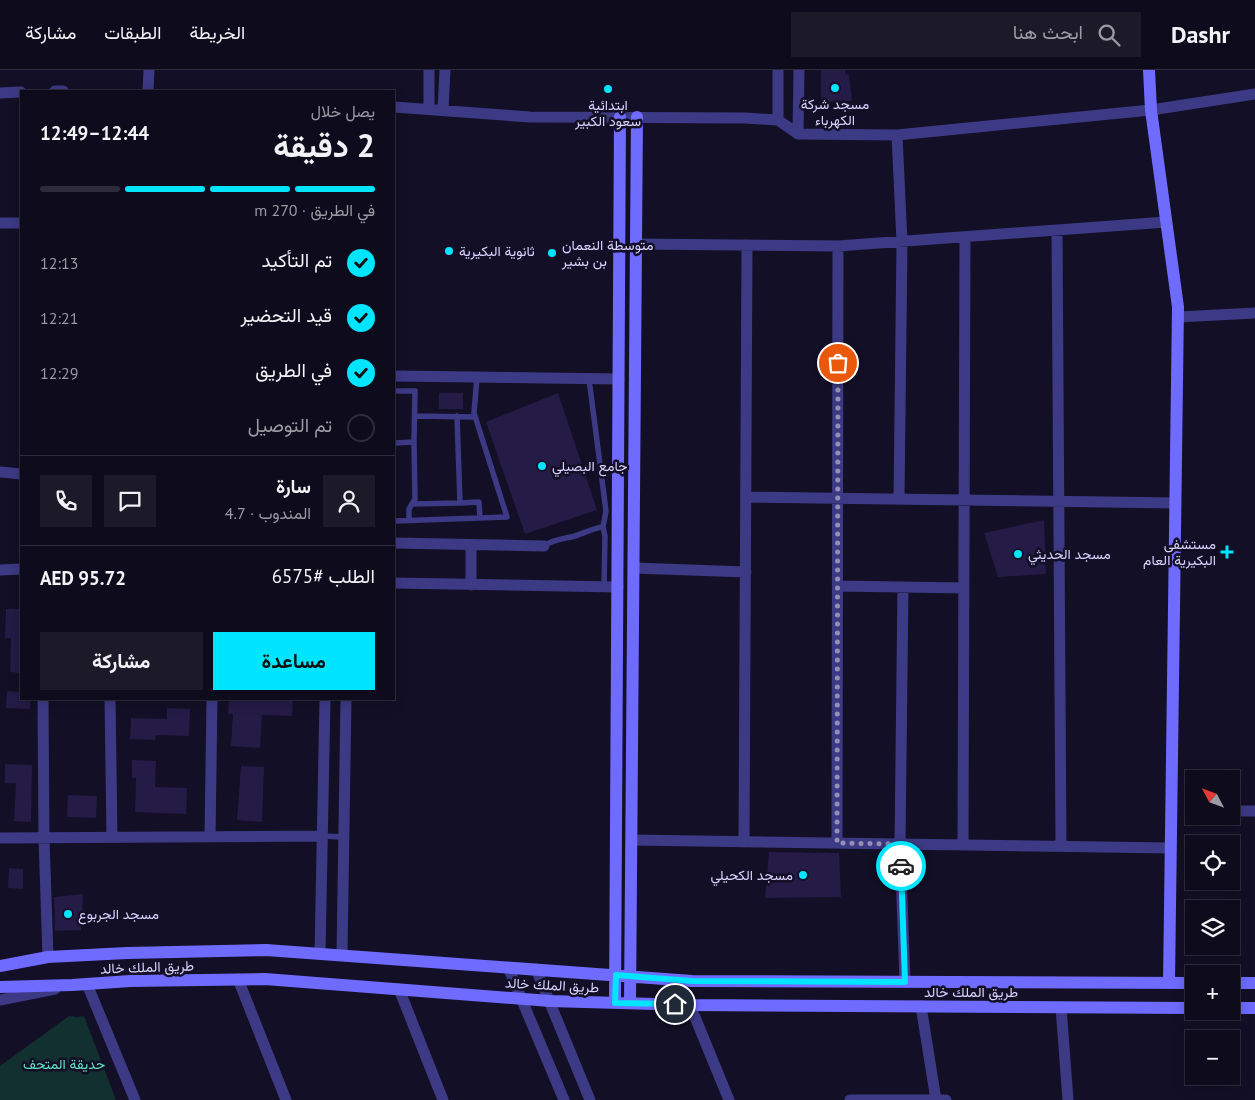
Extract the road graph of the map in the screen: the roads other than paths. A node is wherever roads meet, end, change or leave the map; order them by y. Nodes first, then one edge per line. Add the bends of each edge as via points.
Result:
1 (149, 70) edge
2 (429, 70) edge
3 (445, 70) edge
4 (778, 70) edge
5 (799, 70) edge
6 (1148, 70) edge
7 (148, 90) edge
8 (20, 92) edge
9 (0, 93) edge
10 (1255, 94) edge
11 (395, 107) edge
12 (429, 109) junction
13 (443, 110) junction
14 (1151, 110) junction
15 (620, 117) junction
16 (637, 118) junction
17 (778, 120) junction
18 (798, 134) junction
19 (898, 135) junction
20 (1166, 222) junction
21 (0, 223) edge
22 (20, 223) edge
23 (1057, 230) junction
24 (965, 237) junction
25 (902, 242) junction
26 (636, 244) junction
27 (747, 245) junction
28 (838, 246) junction
29 (1255, 313) edge
30 (1178, 318) junction
31 (395, 376) edge
32 (477, 377) junction
33 (589, 379) junction
34 (619, 379) junction
35 (395, 391) edge
36 (414, 416) junction
37 (457, 416) junction
38 (475, 416) junction
39 (414, 442) junction
40 (395, 443) edge
41 (618, 466) junction
42 (634, 466) junction
43 (0, 472) edge
44 (20, 474) edge
45 (746, 498) junction
46 (838, 498) junction
47 (898, 499) junction
48 (964, 500) junction
49 (1059, 501) junction
50 (460, 502) junction
51 (1176, 502) junction
52 (412, 504) junction
53 (480, 518) junction
54 (409, 520) junction
55 (395, 521) edge
56 (603, 526) junction
57 (395, 543) edge
58 (471, 545) junction
59 (544, 546) joint
60 (634, 568) junction
61 (20, 569) edge
62 (0, 570) edge
63 (746, 572) junction
64 (395, 584) edge
65 (470, 585) junction
66 (838, 586) junction
67 (604, 587) junction
68 (618, 587) junction
69 (903, 587) junction
70 (964, 588) junction
71 (43, 700) edge
72 (110, 700) edge
73 (212, 700) edge
74 (325, 700) edge
75 (346, 700) edge
76 (1255, 811) edge
77 (1240, 812) edge
78 (322, 836) junction
79 (112, 837) junction
80 (210, 837) junction
81 (344, 837) junction
82 (0, 838) edge
83 (44, 838) junction
84 (632, 840) junction
85 (744, 842) junction
86 (837, 843) junction
87 (900, 844) junction
88 (963, 845) junction
89 (1061, 846) junction
90 (1171, 848) junction
91 (320, 954) junction
92 (342, 955) junction
93 (48, 957) junction
94 (1, 965) edge
95 (508, 967) junction
96 (536, 970) junction
97 (616, 975) junction
98 (631, 976) junction
99 (238, 980) junction
100 (905, 982) junction
101 (1169, 983) junction
102 (1185, 983) edge
103 (1240, 983) edge
104 (1255, 983) edge
105 (87, 984) junction
106 (72, 985) junction
107 (0, 987) edge
108 (399, 989) junction
109 (521, 999) junction
110 (0, 1000) edge
111 (550, 1001) junction
112 (615, 1003) junction
113 (630, 1003) junction
114 (690, 1005) junction
115 (921, 1006) junction
116 (1061, 1007) junction
117 (1185, 1008) edge
118 (1240, 1008) edge
119 (1255, 1008) edge
120 (136, 1100) edge
121 (286, 1100) edge
122 (443, 1100) edge
123 (564, 1100) edge
124 (590, 1100) edge
125 (729, 1100) edge
126 (850, 1100) edge
127 (935, 1100) edge
128 (946, 1100) edge
129 (1068, 1100) edge

1 - 7 street
2 - 12 street
3 - 13 street
4 - 17 street
5 - 18 street
6 - 14 street
8 - 9 street
10 - 14 street
11 - 12 street
12 - 13 street
13 - 15 street via 530,117
14 - 19 street
14 - 20 street
15 - 16 street
15 - 34 street
16 - 17 street
16 - 26 street
17 - 18 street
18 - 19 street
19 - 25 street
20 - 23 street
20 - 30 street
21 - 22 street
23 - 24 street
23 - 49 street
24 - 25 street
24 - 48 street
25 - 28 street
25 - 47 street
26 - 27 street
26 - 42 street
27 - 28 street
27 - 45 street
28 - 46 street
29 - 30 street
30 - 51 street
31 - 32 street
32 - 33 street
32 - 38 lane
33 - 34 street
33 - 56 lane via 606,511
34 - 41 street
35 - 36 lane via 415,390
36 - 37 lane
36 - 39 lane
37 - 38 lane
37 - 50 lane
38 - 53 lane via 507,517
39 - 40 lane
39 - 52 lane via 415,499
41 - 42 lane
41 - 68 street
42 - 60 street
43 - 44 street
45 - 46 street
45 - 63 street
46 - 47 street
46 - 66 street
47 - 48 street
48 - 49 street
48 - 70 street
49 - 51 street
49 - 89 street
50 - 52 lane
50 - 53 lane via 479,502
51 - 90 street
52 - 54 lane
53 - 54 lane
54 - 55 lane
56 - 59 lane
56 - 67 lane
57 - 58 street
58 - 59 street
58 - 65 street
60 - 63 street
60 - 84 street
61 - 62 street
63 - 85 street
64 - 65 street
65 - 67 street
66 - 69 street
66 - 86 street
67 - 68 street
68 - 97 street
69 - 70 street
69 - 87 street
70 - 88 street
71 - 83 street
72 - 79 street
73 - 80 street
74 - 78 street
75 - 81 street
76 - 77 street
78 - 80 street
78 - 81 lane
78 - 91 street
79 - 80 street
79 - 83 street
81 - 92 street
82 - 83 street
83 - 93 street
84 - 85 street
84 - 98 street
85 - 86 street
86 - 87 street
87 - 88 street
87 - 100 street
88 - 89 street
89 - 90 street
90 - 101 street
91 - 92 street
91 - 93 street via 266,950
92 - 95 street
93 - 94 street
95 - 96 street
95 - 109 street
96 - 97 street
96 - 111 street
97 - 98 street
97 - 112 street
98 - 100 street via 692,981
98 - 113 street
99 - 105 street, طريق الملك خالد
99 - 108 street, طريق الملك خالد via 265,979
99 - 121 street
100 - 101 street
101 - 102 street
103 - 104 street
105 - 106 street, طريق الملك خالد
105 - 120 street
106 - 107 street, طريق الملك خالد
106 - 110 street
108 - 109 street, طريق الملك خالد
108 - 122 street
109 - 111 street, طريق الملك خالد
109 - 123 street
111 - 112 street, طريق الملك خالد
111 - 124 street
112 - 113 street, طريق الملك خالد
113 - 114 street, طريق الملك خالد
114 - 115 street, طريق الملك خالد
114 - 125 street
115 - 116 street, طريق الملك خالد
115 - 127 street
116 - 117 street, طريق الملك خالد
116 - 129 street
118 - 119 street
126 - 127 street
127 - 128 street

